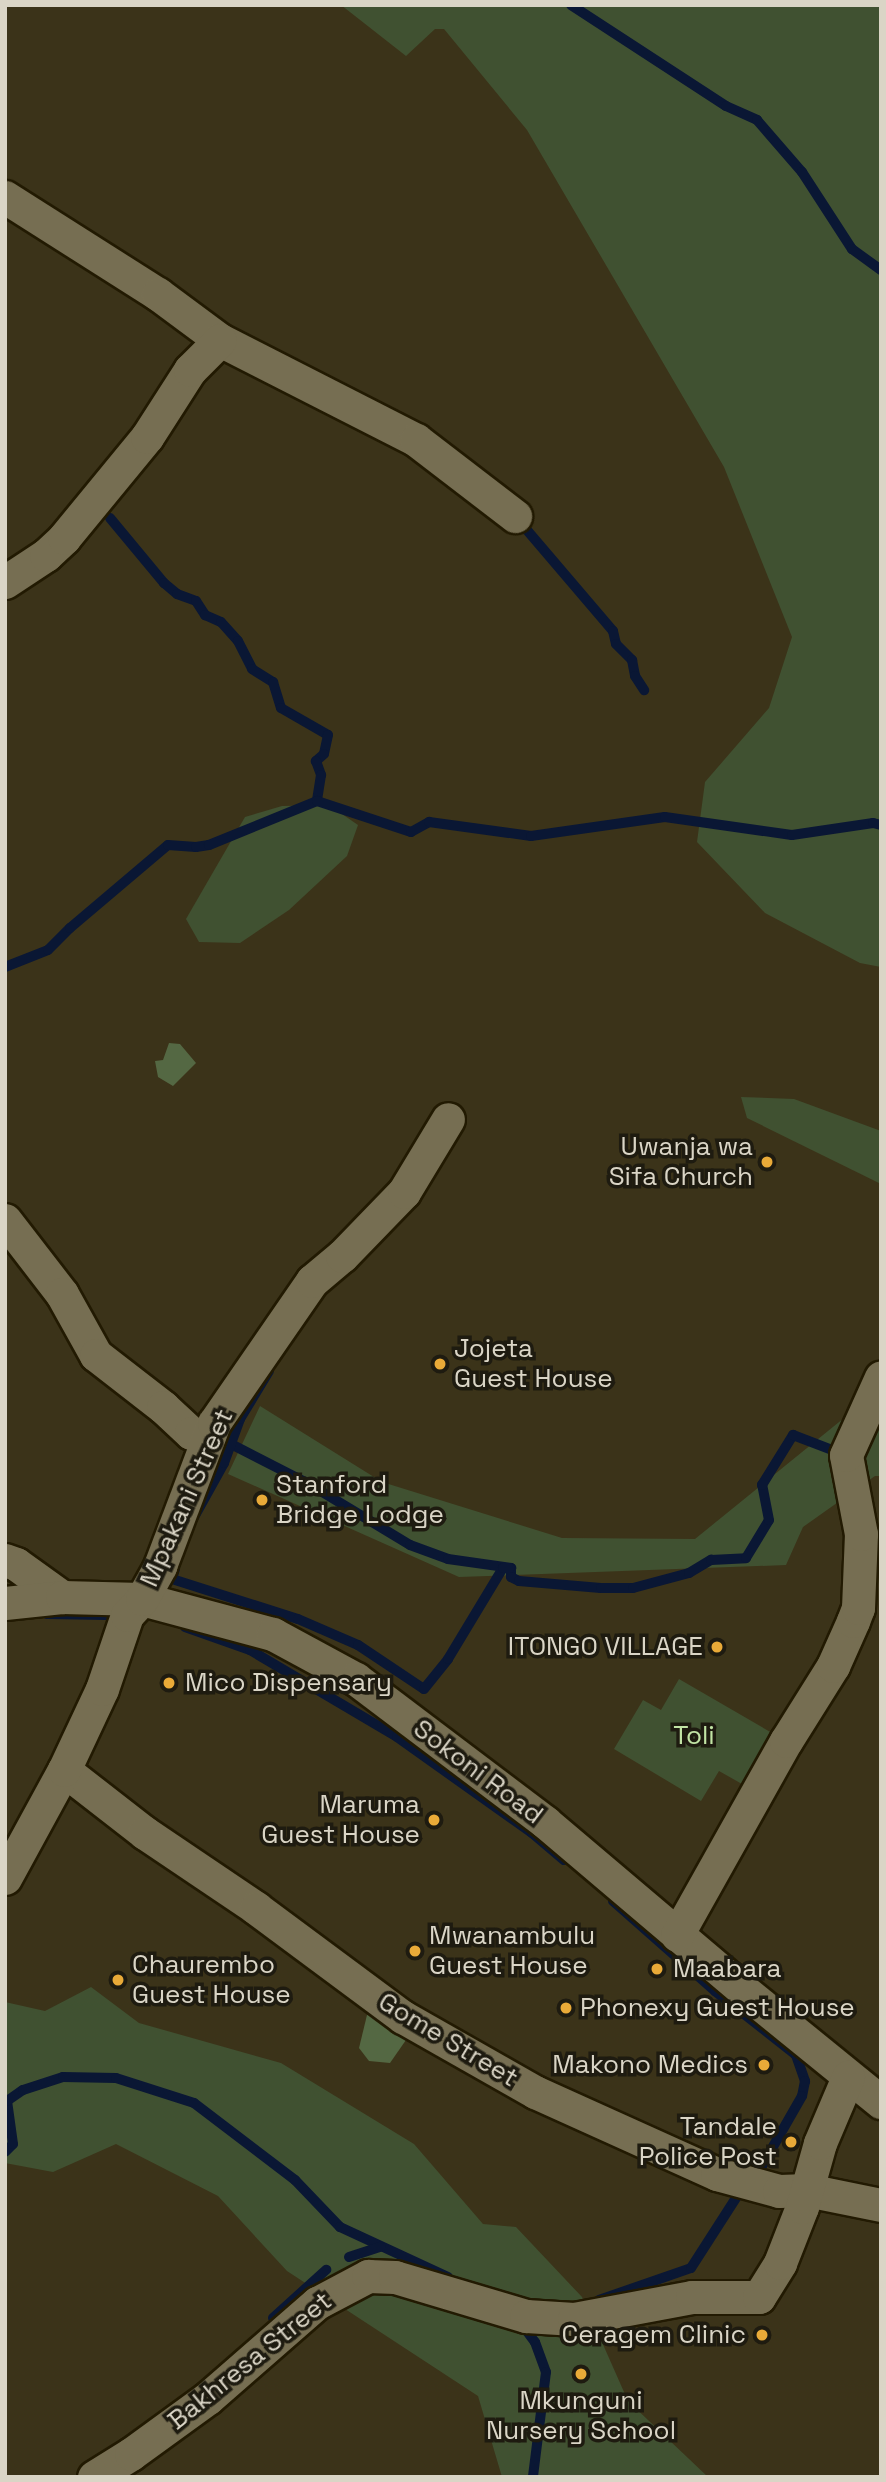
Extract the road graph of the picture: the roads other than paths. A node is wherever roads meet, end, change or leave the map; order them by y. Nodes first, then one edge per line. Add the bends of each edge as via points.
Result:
1 (5, 197) edge
2 (220, 340) junction
3 (515, 516) dead end
4 (5, 582) edge
5 (448, 1119) dead end
6 (5, 1220) edge
7 (881, 1377) edge
8 (209, 1436) junction
9 (5, 1560) edge
10 (62, 1597) junction
11 (142, 1599) junction
12 (5, 1603) edge
13 (64, 1770) junction
14 (5, 1878) edge
15 (677, 1935) junction
16 (848, 2077) junction
17 (881, 2102) edge
18 (807, 2190) junction
19 (881, 2205) edge
20 (94, 2477) edge

1 - 2 street via 158,294
2 - 3 street via 416,440
2 - 4 street via 190,370 147,437 64,538
5 - 8 street, Mpakani Street via 404,1192 312,1281 291,1308
6 - 8 street via 62,1294 96,1355 191,1433
7 - 15 street via 846,1455 861,1534 858,1608 833,1667
8 - 11 street, Mpakani Street via 160,1566
9 - 10 street
10 - 11 street, Sokoni Road
10 - 12 street, Sokoni Road
11 - 13 street, Mpakani Street via 127,1615 102,1689
11 - 15 street, Sokoni Road via 273,1634 356,1679 545,1822
13 - 14 street, Mpakani Street
13 - 18 street, Gome Street via 402,2017 535,2092 717,2175 779,2191
15 - 16 street, Sokoni Road
16 - 17 street, Sokoni Road
16 - 18 street, Bakhresa Street via 820,2143
18 - 19 street, Gome Street
18 - 20 street, Bakhresa Street via 772,2279 759,2297 750,2299 692,2297 574,2319 538,2317 395,2277 368,2276 317,2304 208,2398

